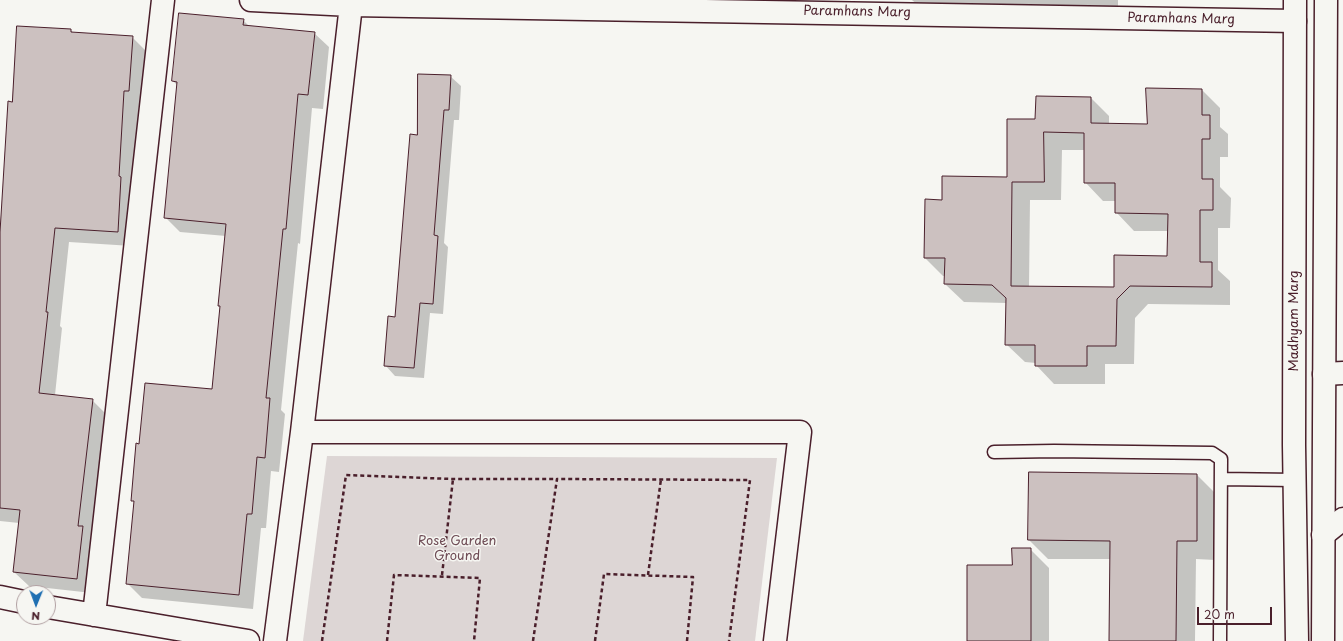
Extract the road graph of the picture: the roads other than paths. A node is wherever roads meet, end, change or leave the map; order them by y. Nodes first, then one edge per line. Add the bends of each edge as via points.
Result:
1 (162, 0) edge
2 (251, 0) edge
3 (1326, 0) edge
4 (351, 5) junction
5 (726, 5) edge
6 (878, 6) edge
7 (1107, 9) edge
8 (1295, 10) edge
9 (1334, 373) edge
10 (302, 432) junction
11 (994, 452) dead end
12 (1221, 479) junction
13 (1295, 480) junction
14 (1343, 519) edge
15 (1324, 535) junction
16 (0, 597) edge
17 (16, 600) edge
18 (56, 608) edge
19 (94, 615) junction
20 (248, 641) edge
21 (275, 641) edge
22 (776, 641) edge
23 (1220, 641) edge
24 (1297, 641) edge
25 (1323, 641) edge

1 - 19 street
2 - 4 street, Paramhans Marg
3 - 9 street
4 - 5 street, Paramhans Marg
4 - 10 street
5 - 6 street, Paramhans Marg
6 - 7 street, Paramhans Marg
7 - 8 street, Paramhans Marg
8 - 13 street, Madhyam Marg
9 - 15 street
10 - 21 street
10 - 22 street via 800,432
11 - 12 lane via 1212,453 1221,459
12 - 13 lane
12 - 23 lane
13 - 24 street, Madhyam Marg
14 - 15 street
15 - 25 street
16 - 17 street
18 - 19 street
19 - 20 street

